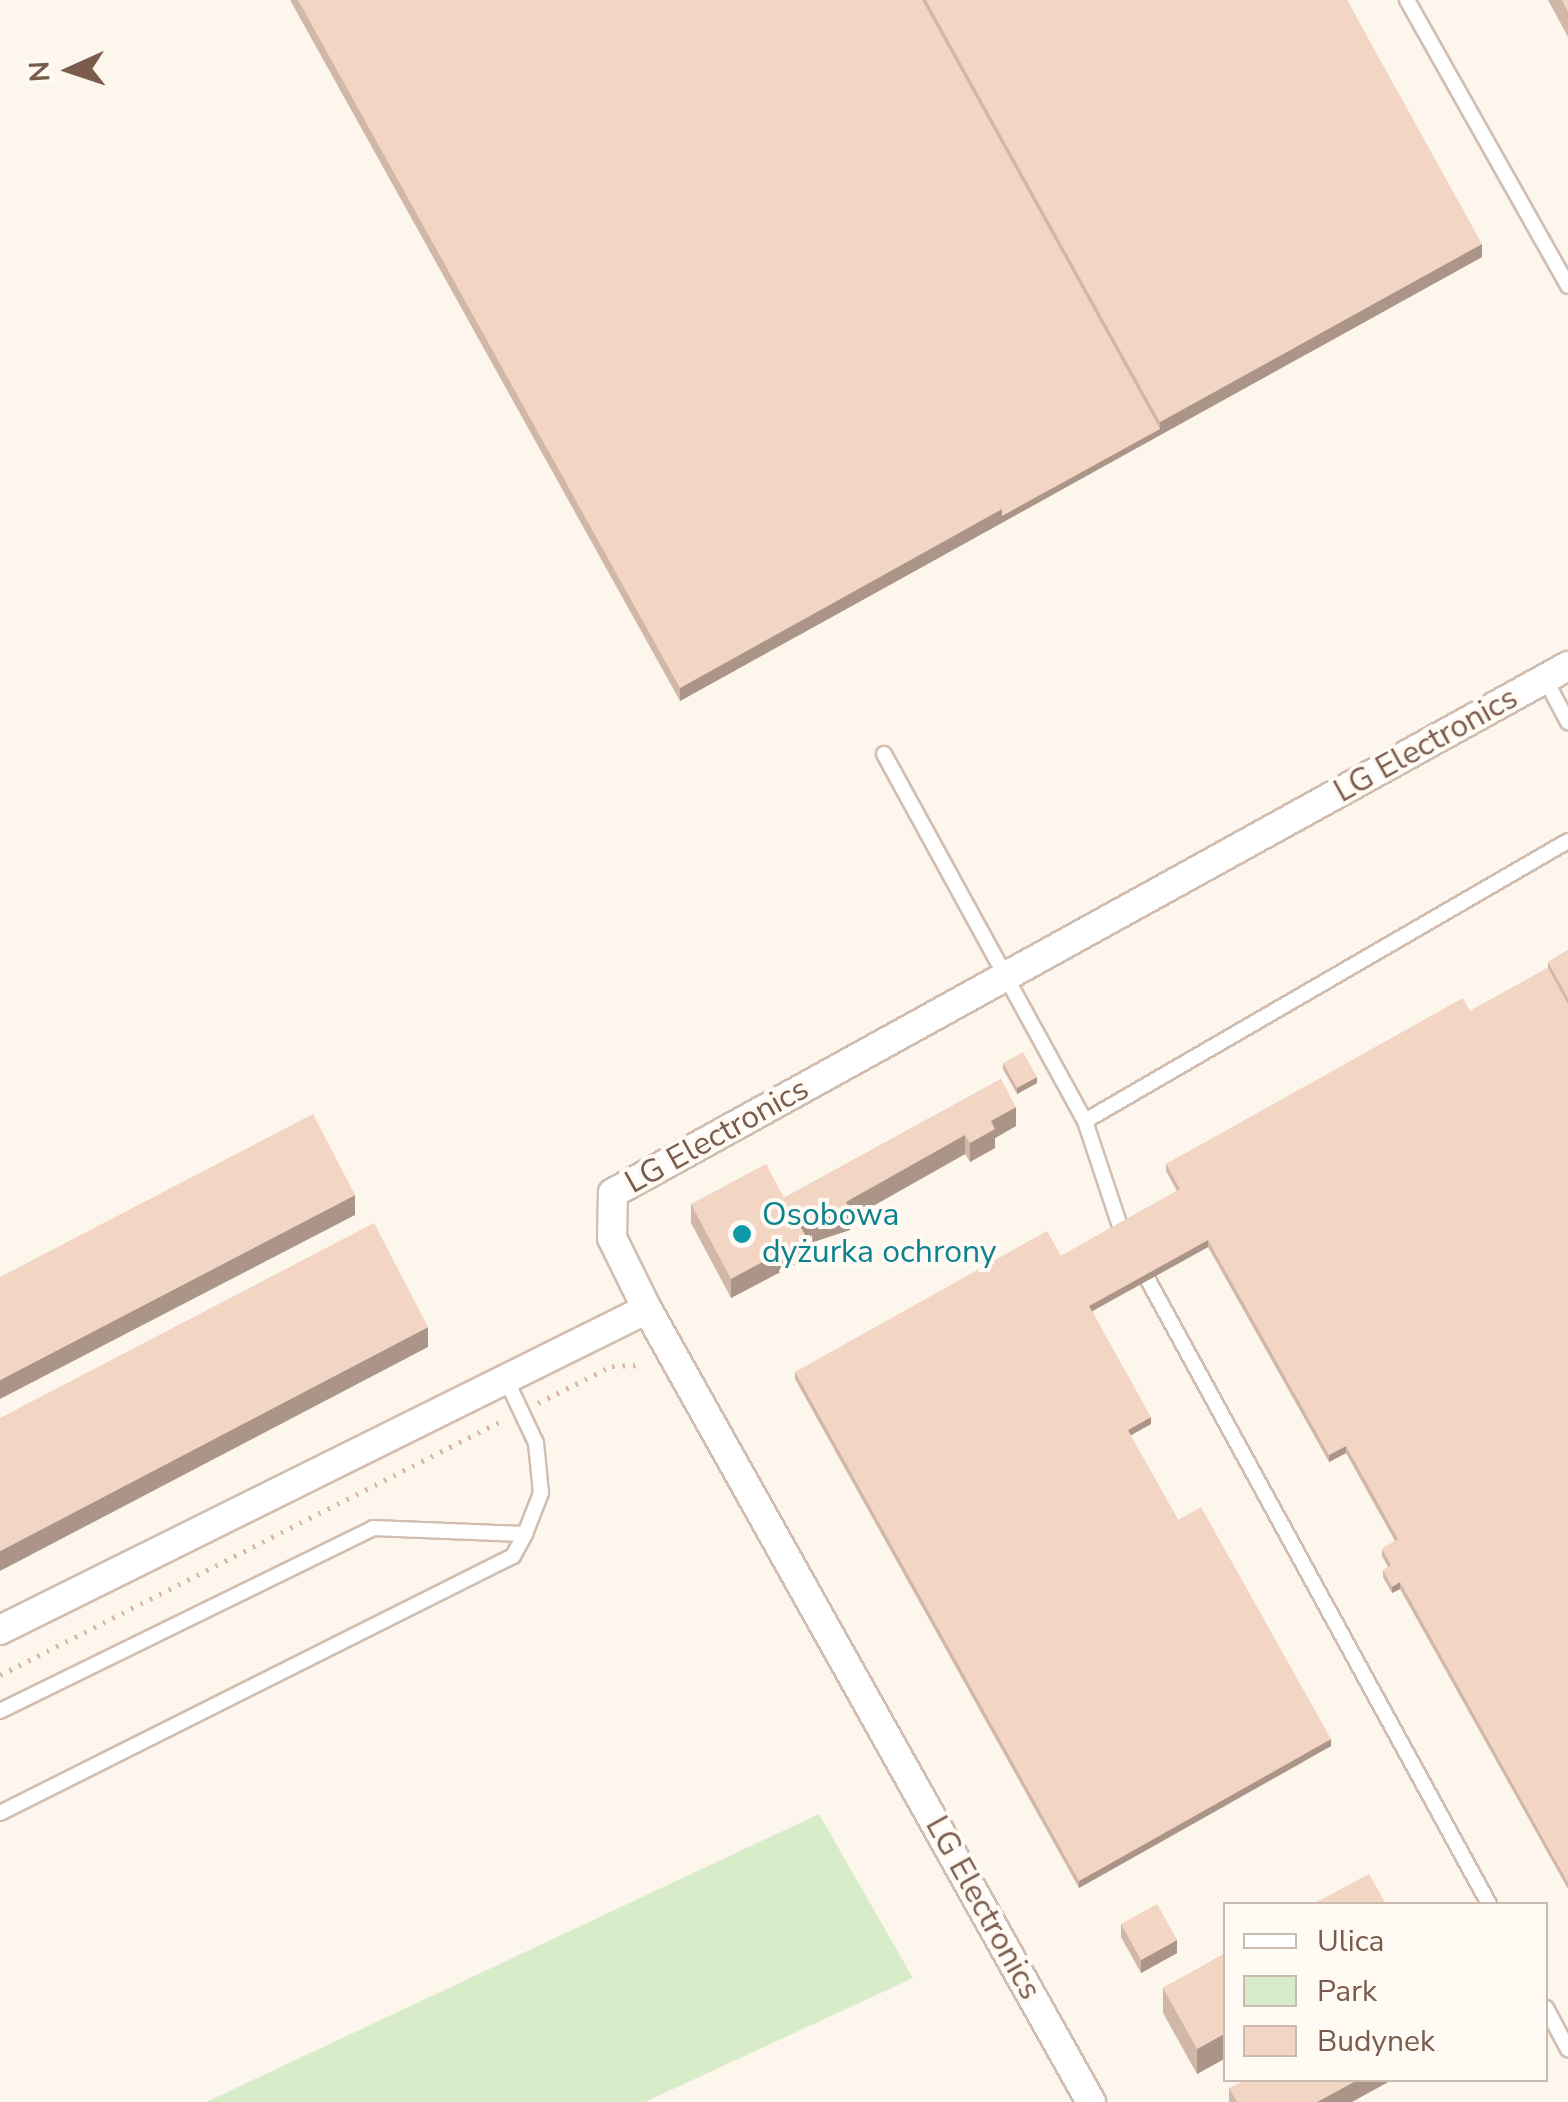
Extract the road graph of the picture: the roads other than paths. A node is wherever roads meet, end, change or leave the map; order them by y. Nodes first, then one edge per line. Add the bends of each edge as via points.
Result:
1 (1407, 0) edge
2 (1568, 286) edge
3 (1557, 672) edge
4 (1568, 722) edge
5 (884, 754) dead end
6 (1568, 841) edge
7 (1009, 976) junction
8 (1086, 1121) junction
9 (1121, 1229) edge
10 (1148, 1280) edge
11 (647, 1308) junction
12 (506, 1377) junction
13 (526, 1534) junction
14 (0, 1630) edge
15 (0, 1711) edge
16 (0, 1813) edge
17 (1488, 1902) edge
18 (1548, 2012) edge
19 (1568, 2049) edge
20 (1091, 2102) edge

1 - 2 lane
3 - 4 lane
3 - 7 street, LG Electronics
5 - 7 lane
6 - 8 lane
7 - 8 lane
7 - 11 street, LG Electronics via 613,1193 612,1238
8 - 9 lane
10 - 17 lane
11 - 12 street
11 - 20 street, LG Electronics
12 - 13 lane via 536,1443 540,1493
12 - 14 street
13 - 15 lane via 373,1528
13 - 16 lane via 513,1556
18 - 19 lane

